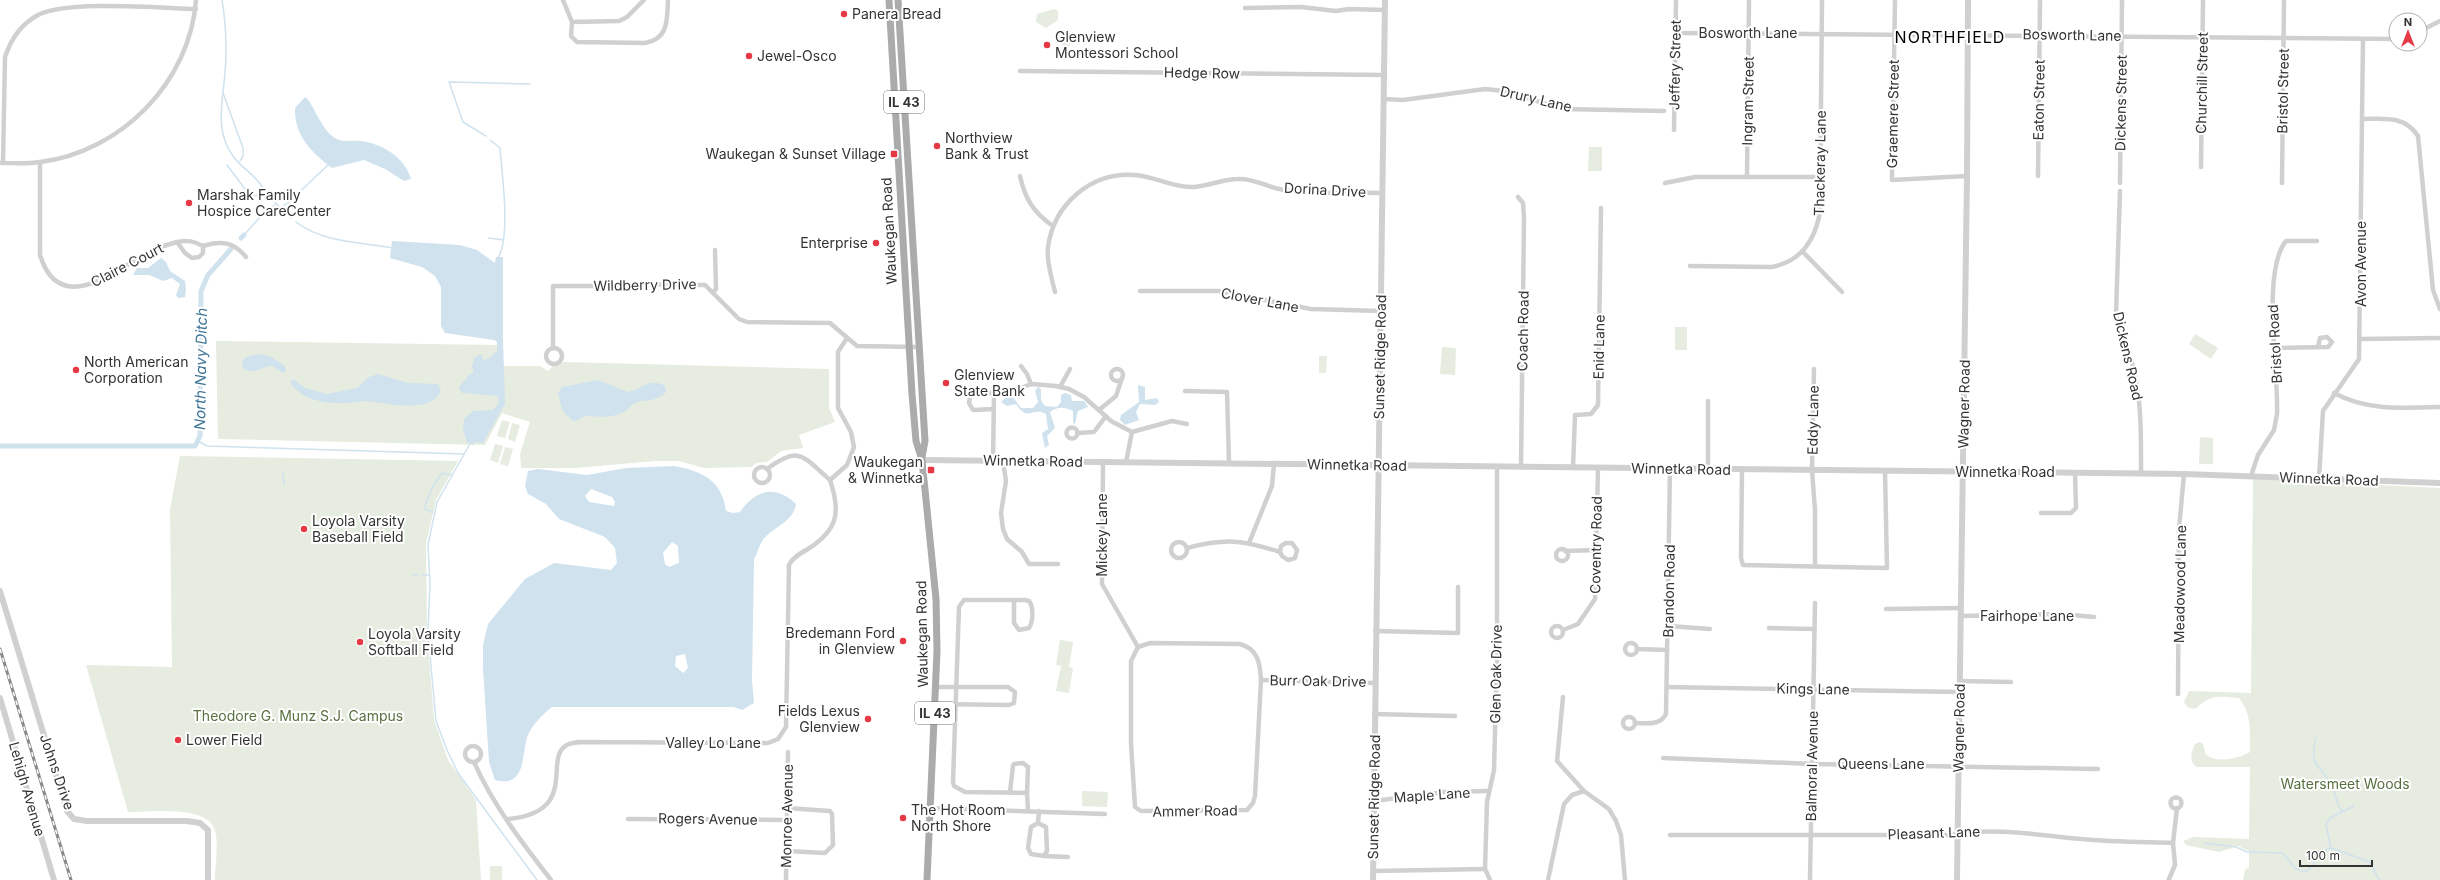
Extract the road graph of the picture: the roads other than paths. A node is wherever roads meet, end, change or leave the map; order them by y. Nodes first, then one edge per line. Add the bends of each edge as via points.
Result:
1 (196, 0) edge
2 (563, 0) edge
3 (644, 0) edge
4 (668, 0) edge
5 (889, 0) edge
6 (898, 0) edge
7 (1385, 0) edge
8 (1676, 0) edge
9 (1749, 0) edge
10 (1822, 0) edge
11 (1895, 0) edge
12 (1968, 0) edge
13 (2040, 0) edge
14 (2122, 0) edge
15 (2203, 0) edge
16 (2284, 0) edge
17 (1245, 8) dead end
18 (196, 9) junction
19 (1385, 10) junction
20 (2440, 21) edge
21 (572, 22) junction
22 (2428, 27) edge
23 (1676, 33) junction
24 (1822, 33) junction
25 (1748, 34) junction
26 (1895, 34) junction
27 (1967, 34) junction
28 (2040, 35) junction
29 (2122, 36) junction
30 (2203, 37) junction
31 (2283, 38) junction
32 (2363, 39) junction
33 (2388, 40) edge
34 (1020, 70) dead end
35 (1384, 75) junction
36 (904, 96) junction
37 (895, 97) junction
38 (1384, 99) junction
39 (1664, 110) dead end
40 (2362, 119) junction
41 (1674, 130) dead end
42 (40, 162) junction
43 (1, 163) edge
44 (2201, 167) dead end
45 (1020, 176) dead end
46 (1967, 176) junction
47 (2038, 176) dead end
48 (1747, 177) junction
49 (1820, 177) junction
50 (1665, 183) dead end
51 (2120, 183) dead end
52 (2282, 183) dead end
53 (2120, 191) dead end
54 (1382, 193) junction
55 (1518, 198) dead end
56 (1601, 208) dead end
57 (1054, 226) junction
58 (2317, 241) dead end
59 (177, 242) junction
60 (203, 246) junction
61 (715, 250) dead end
62 (1803, 252) junction
63 (246, 257) dead end
64 (1690, 266) dead end
65 (1140, 291) dead end
66 (713, 292) junction
67 (1055, 292) dead end
68 (1842, 292) dead end
69 (2440, 309) edge
70 (1381, 311) junction
71 (847, 338) junction
72 (2440, 338) edge
73 (2361, 339) junction
74 (909, 347) junction
75 (918, 347) junction
76 (2318, 347) dead end
77 (553, 348) dead end
78 (2274, 348) junction
79 (1020, 366) dead end
80 (1070, 369) dead end
81 (1814, 369) dead end
82 (1122, 378) dead end
83 (1031, 384) junction
84 (1060, 387) junction
85 (1184, 391) dead end
86 (2334, 393) junction
87 (994, 394) junction
88 (1708, 401) dead end
89 (2440, 407) edge
90 (994, 409) junction
91 (1099, 410) junction
92 (1106, 416) junction
93 (1187, 424) dead end
94 (1132, 432) junction
95 (1077, 433) dead end
96 (922, 460) junction
97 (994, 460) junction
98 (1003, 460) junction
99 (1103, 462) junction
100 (1126, 462) junction
101 (1229, 463) junction
102 (1274, 464) junction
103 (1378, 465) junction
104 (1497, 466) junction
105 (1521, 467) junction
106 (1572, 467) junction
107 (1598, 468) junction
108 (1670, 468) junction
109 (767, 469) dead end
110 (1708, 469) junction
111 (1742, 469) junction
112 (1812, 470) junction
113 (1885, 471) junction
114 (1963, 472) junction
115 (2075, 473) junction
116 (2141, 473) junction
117 (2184, 474) junction
118 (2251, 476) junction
119 (2319, 478) junction
120 (830, 480) junction
121 (2440, 484) edge
122 (2041, 513) dead end
123 (1249, 543) junction
124 (1187, 548) dead end
125 (1596, 550) junction
126 (1565, 551) dead end
127 (1280, 552) dead end
128 (1058, 564) dead end
129 (1814, 566) junction
130 (1458, 587) dead end
131 (0, 591) edge
132 (1014, 600) junction
133 (1815, 603) dead end
134 (1886, 608) dead end
135 (1961, 608) junction
136 (1961, 616) junction
137 (2094, 617) dead end
138 (1669, 626) junction
139 (1769, 628) dead end
140 (1710, 629) dead end
141 (1814, 629) junction
142 (1563, 630) dead end
143 (1375, 631) junction
144 (1138, 647) junction
145 (1637, 649) dead end
146 (1667, 650) junction
147 (1261, 680) junction
148 (1960, 681) junction
149 (2011, 682) dead end
150 (1374, 683) junction
151 (936, 687) junction
152 (957, 687) junction
153 (1667, 687) junction
154 (1813, 688) junction
155 (1960, 692) junction
156 (2178, 694) dead end
157 (1563, 697) dead end
158 (0, 698) edge
159 (936, 704) junction
160 (956, 705) junction
161 (1374, 714) junction
162 (1455, 716) dead end
163 (1635, 723) dead end
164 (788, 752) dead end
165 (1664, 758) dead end
166 (474, 762) dead end
167 (1813, 764) junction
168 (1958, 766) junction
169 (2098, 769) dead end
170 (1490, 791) junction
171 (1584, 791) junction
172 (1010, 792) junction
173 (1027, 793) junction
174 (1374, 800) junction
175 (788, 808) junction
176 (930, 808) junction
177 (2176, 808) dead end
178 (1028, 810) junction
179 (1039, 811) junction
180 (1105, 814) dead end
181 (628, 818) dead end
182 (508, 819) junction
183 (787, 820) junction
184 (1038, 822) junction
185 (1810, 834) junction
186 (1957, 834) junction
187 (1670, 835) dead end
188 (2173, 842) junction
189 (787, 851) junction
190 (1044, 856) junction
191 (1068, 857) dead end
192 (1485, 869) junction
193 (1373, 871) junction
194 (2169, 879) edge
195 (54, 880) edge
196 (208, 880) edge
197 (551, 880) edge
198 (786, 880) edge
199 (927, 880) edge
200 (1373, 880) edge
201 (1490, 880) edge
202 (1548, 880) edge
203 (1626, 880) edge
204 (1810, 880) edge
205 (1957, 880) edge

1 - 18 street
2 - 21 street
3 - 21 street via 627,17 619,21
4 - 21 street via 667,28 657,39 647,43 577,42 571,36
5 - 37 main road, Waukegan Road / IL 43
6 - 36 main road, Waukegan Road / IL 43
7 - 19 street, Sunset Ridge Road
8 - 23 street, Jeffery Street
9 - 25 street, Ingram Street
10 - 24 street, Thackeray Lane
11 - 26 street, Graemere Street
12 - 27 street, Wagner Road
13 - 28 street, Eaton Street
14 - 29 street, Dickens Street
15 - 30 street, Churchill Street
16 - 31 street, Bristol Street
17 - 19 street
18 - 42 street via 179,62 163,88 132,122 100,143 63,157
18 - 43 street via 66,8 50,10 29,21 10,43 5,57
19 - 35 street, Sunset Ridge Road
20 - 22 street
23 - 25 street, Bosworth Lane
23 - 41 street, Jeffery Street
24 - 25 street, Bosworth Lane
24 - 26 street, Bosworth Lane
24 - 49 street, Thackeray Lane
25 - 48 street, Ingram Street
26 - 27 street, Bosworth Lane
26 - 46 street, Graemere Street via 1892,180
27 - 28 street, Bosworth Lane
27 - 46 street, Wagner Road
28 - 29 street, Bosworth Lane
28 - 47 street, Eaton Street
29 - 30 street, Bosworth Lane
29 - 51 street, Dickens Street
30 - 31 street, Bosworth Lane
30 - 44 street, Churchill Street
31 - 32 street, Bosworth Lane
31 - 52 street, Bristol Street
32 - 33 street, Bosworth Lane
32 - 40 street, Avon Avenue
34 - 35 street, Hedge Row
35 - 38 street, Sunset Ridge Road
36 - 37 main road
36 - 75 main road, Waukegan Road / IL 43
37 - 74 main road, Waukegan Road / IL 43
38 - 39 street, Drury Lane via 1403,100 1485,89 1504,91 1563,109
38 - 54 street, Sunset Ridge Road
40 - 69 street via 2391,119 2405,122 2418,136 2433,290
40 - 73 street, Avon Avenue
42 - 43 street
42 - 59 street, Claire Court via 40,256 45,269 61,283 78,286 96,283 148,253
45 - 57 street via 1030,204 1041,218
46 - 114 street, Wagner Road
48 - 49 street
48 - 50 street via 1696,178
49 - 62 street, Thackeray Lane via 1818,226 1813,239
53 - 116 street, Dickens Road via 2116,314 2132,364 2141,415
54 - 57 street, Dorina Drive via 1279,189 1252,180 1238,179 1192,187 1146,176 1119,175 1082,189 1066,205
54 - 70 street, Sunset Ridge Road
55 - 105 street, Coach Road via 1523,203 1524,218
56 - 106 street, Enid Lane via 1598,405 1591,414 1575,415
57 - 67 street, Dorina Drive via 1048,249
58 - 78 street, Bristol Road via 2286,241 2280,249 2272,303
59 - 60 street, Claire Court via 188,240
59 - 60 street, Claire Court via 192,258 200,257
60 - 63 street via 213,242 229,242
61 - 66 street via 716,289
62 - 64 street, Thackeray Lane via 1793,260 1772,267
62 - 68 street
65 - 70 street, Clover Lane via 1219,291 1311,309
66 - 71 street, Wildberry Drive via 739,318 747,322 830,323
66 - 77 street, Wildberry Drive via 702,284 553,286
70 - 103 street, Sunset Ridge Road
71 - 74 street, Wildberry Drive via 857,346 863,347
71 - 120 street via 838,352 838,408 852,432 854,447 847,465
72 - 73 street
73 - 86 street, Avon Avenue via 2359,360
74 - 75 street, Wildberry Drive
74 - 96 main road, Waukegan Road / IL 43 via 916,441
75 - 96 main road, Waukegan Road / IL 43 via 925,441
76 - 78 street
78 - 118 street, Bristol Road via 2277,414 2274,430 2258,454
79 - 83 street
80 - 84 street
81 - 112 street, Eddy Lane
82 - 91 street via 1116,396
83 - 84 street
83 - 87 street via 1009,393
84 - 91 street via 1084,397
85 - 101 street via 1227,392
86 - 89 street via 2366,406
86 - 119 street, Avon Avenue via 2323,412
87 - 90 street
87 - 90 street via 974,394 970,396 969,403 973,410
88 - 110 street
90 - 97 street
91 - 92 street
92 - 94 street
92 - 95 street via 1094,432
93 - 94 street via 1172,420
94 - 100 street
96 - 97 street, Winnetka Road
96 - 151 main road, Waukegan Road / IL 43 via 936,599
97 - 98 street, Winnetka Road
98 - 99 street, Winnetka Road
98 - 128 street via 1006,481 1001,513 1004,534 1022,552 1029,564
99 - 100 street, Winnetka Road
99 - 144 street, Mickey Lane via 1102,584
100 - 101 street, Winnetka Road
101 - 102 street, Winnetka Road
102 - 103 street, Winnetka Road
102 - 123 street via 1272,486
103 - 104 street, Winnetka Road
103 - 143 street, Sunset Ridge Road
104 - 105 street, Winnetka Road
104 - 170 street, Glen Oak Drive via 1497,657 1494,770
105 - 106 street, Winnetka Road
106 - 107 street, Winnetka Road
107 - 108 street, Winnetka Road
107 - 125 street, Coventry Road
108 - 110 street, Winnetka Road
108 - 138 street, Brandon Road
109 - 120 street via 784,456 796,454
110 - 111 street, Winnetka Road
111 - 112 street, Winnetka Road
111 - 129 street via 1743,565
112 - 113 street, Winnetka Road
112 - 129 street, Eddy Lane via 1815,510
113 - 114 street, Winnetka Road
113 - 129 street via 1887,568
114 - 115 street, Winnetka Road
114 - 135 street, Wagner Road
115 - 116 street, Winnetka Road
115 - 122 street via 2076,508 2071,513
116 - 117 street, Winnetka Road
117 - 118 street, Winnetka Road
117 - 156 street, Meadowood Lane via 2179,528
118 - 119 street, Winnetka Road
119 - 121 street, Winnetka Road
120 - 182 street, Valley Lo Lane via 837,510 832,526 821,540 797,556 789,565 786,727 783,734 768,743 567,744 560,750 554,794 538,812
123 - 124 street via 1228,540
123 - 127 street
125 - 126 street
125 - 142 street, Coventry Road via 1595,599 1578,624
130 - 143 street via 1458,633
131 - 196 street, Johns Drive via 67,811 74,819 87,821 200,823 208,830
132 - 132 street via 1031,603 1032,624 1029,628 1019,630 1014,623
132 - 152 street via 980,599 961,602 958,614
133 - 141 street, Balmoral Avenue
134 - 135 street
135 - 136 street, Wagner Road
136 - 137 street, Fairhope Lane via 2061,614
136 - 148 street, Wagner Road
138 - 140 street
138 - 146 street, Brandon Road
139 - 141 street
141 - 154 street, Balmoral Avenue
143 - 150 street, Sunset Ridge Road
144 - 147 street, Burr Oak Drive via 1150,643 1249,646 1260,663
144 - 147 street, Ammer Road via 1131,661 1131,743 1135,807 1141,811 1247,810 1253,803
145 - 146 street
146 - 153 street, Brandon Road
147 - 150 street, Burr Oak Drive
148 - 149 street
148 - 155 street, Wagner Road
150 - 161 street, Sunset Ridge Road
151 - 152 street
151 - 159 main road, Waukegan Road / IL 43
152 - 160 street
152 - 160 street via 1008,687 1015,692 1015,696 1014,702 1009,705
153 - 154 street, Kings Lane
153 - 163 street, Brandon Road via 1666,714 1661,721
154 - 155 street, Kings Lane
154 - 167 street, Balmoral Avenue
155 - 168 street, Wagner Road
157 - 171 street via 1557,762
158 - 195 street, Lehigh Avenue
159 - 160 street
159 - 176 main road, Waukegan Road / IL 43
160 - 172 street via 954,786 965,792
161 - 162 street, Sunset Ridge Road
161 - 174 street, Sunset Ridge Road
164 - 175 street, Monroe Avenue
165 - 167 street, Queens Lane
166 - 182 street via 485,786
167 - 168 street, Queens Lane
167 - 185 street, Balmoral Avenue
168 - 169 street, Queens Lane
168 - 186 street, Wagner Road
170 - 174 street, Maple Lane via 1445,792
170 - 192 street, Glen Oak Drive
171 - 202 street via 1572,795 1564,804
171 - 203 street via 1609,809 1616,821 1621,835
172 - 173 street
172 - 173 street via 1012,766 1023,763 1028,767
173 - 178 street
174 - 193 street, Sunset Ridge Road
175 - 183 street, Monroe Avenue
175 - 189 street via 830,811 833,845 825,853
176 - 178 street
176 - 199 main road, Waukegan Road / IL 43
177 - 188 street
178 - 179 street
179 - 180 street
179 - 184 street
181 - 183 street, Rogers Avenue
182 - 197 street
183 - 189 street, Monroe Avenue
184 - 190 street via 1046,827 1047,851
184 - 190 street via 1031,827 1028,848 1031,854
185 - 186 street, Pleasant Lane
185 - 187 street, Pleasant Lane
185 - 204 street, Balmoral Avenue
186 - 188 street, Pleasant Lane via 1977,831 2023,832 2087,840
186 - 205 street, Wagner Road
188 - 194 street via 2175,865
189 - 198 street, Monroe Avenue
190 - 191 street
192 - 193 street
192 - 201 street, Glen Oak Drive
193 - 200 street, Sunset Ridge Road

